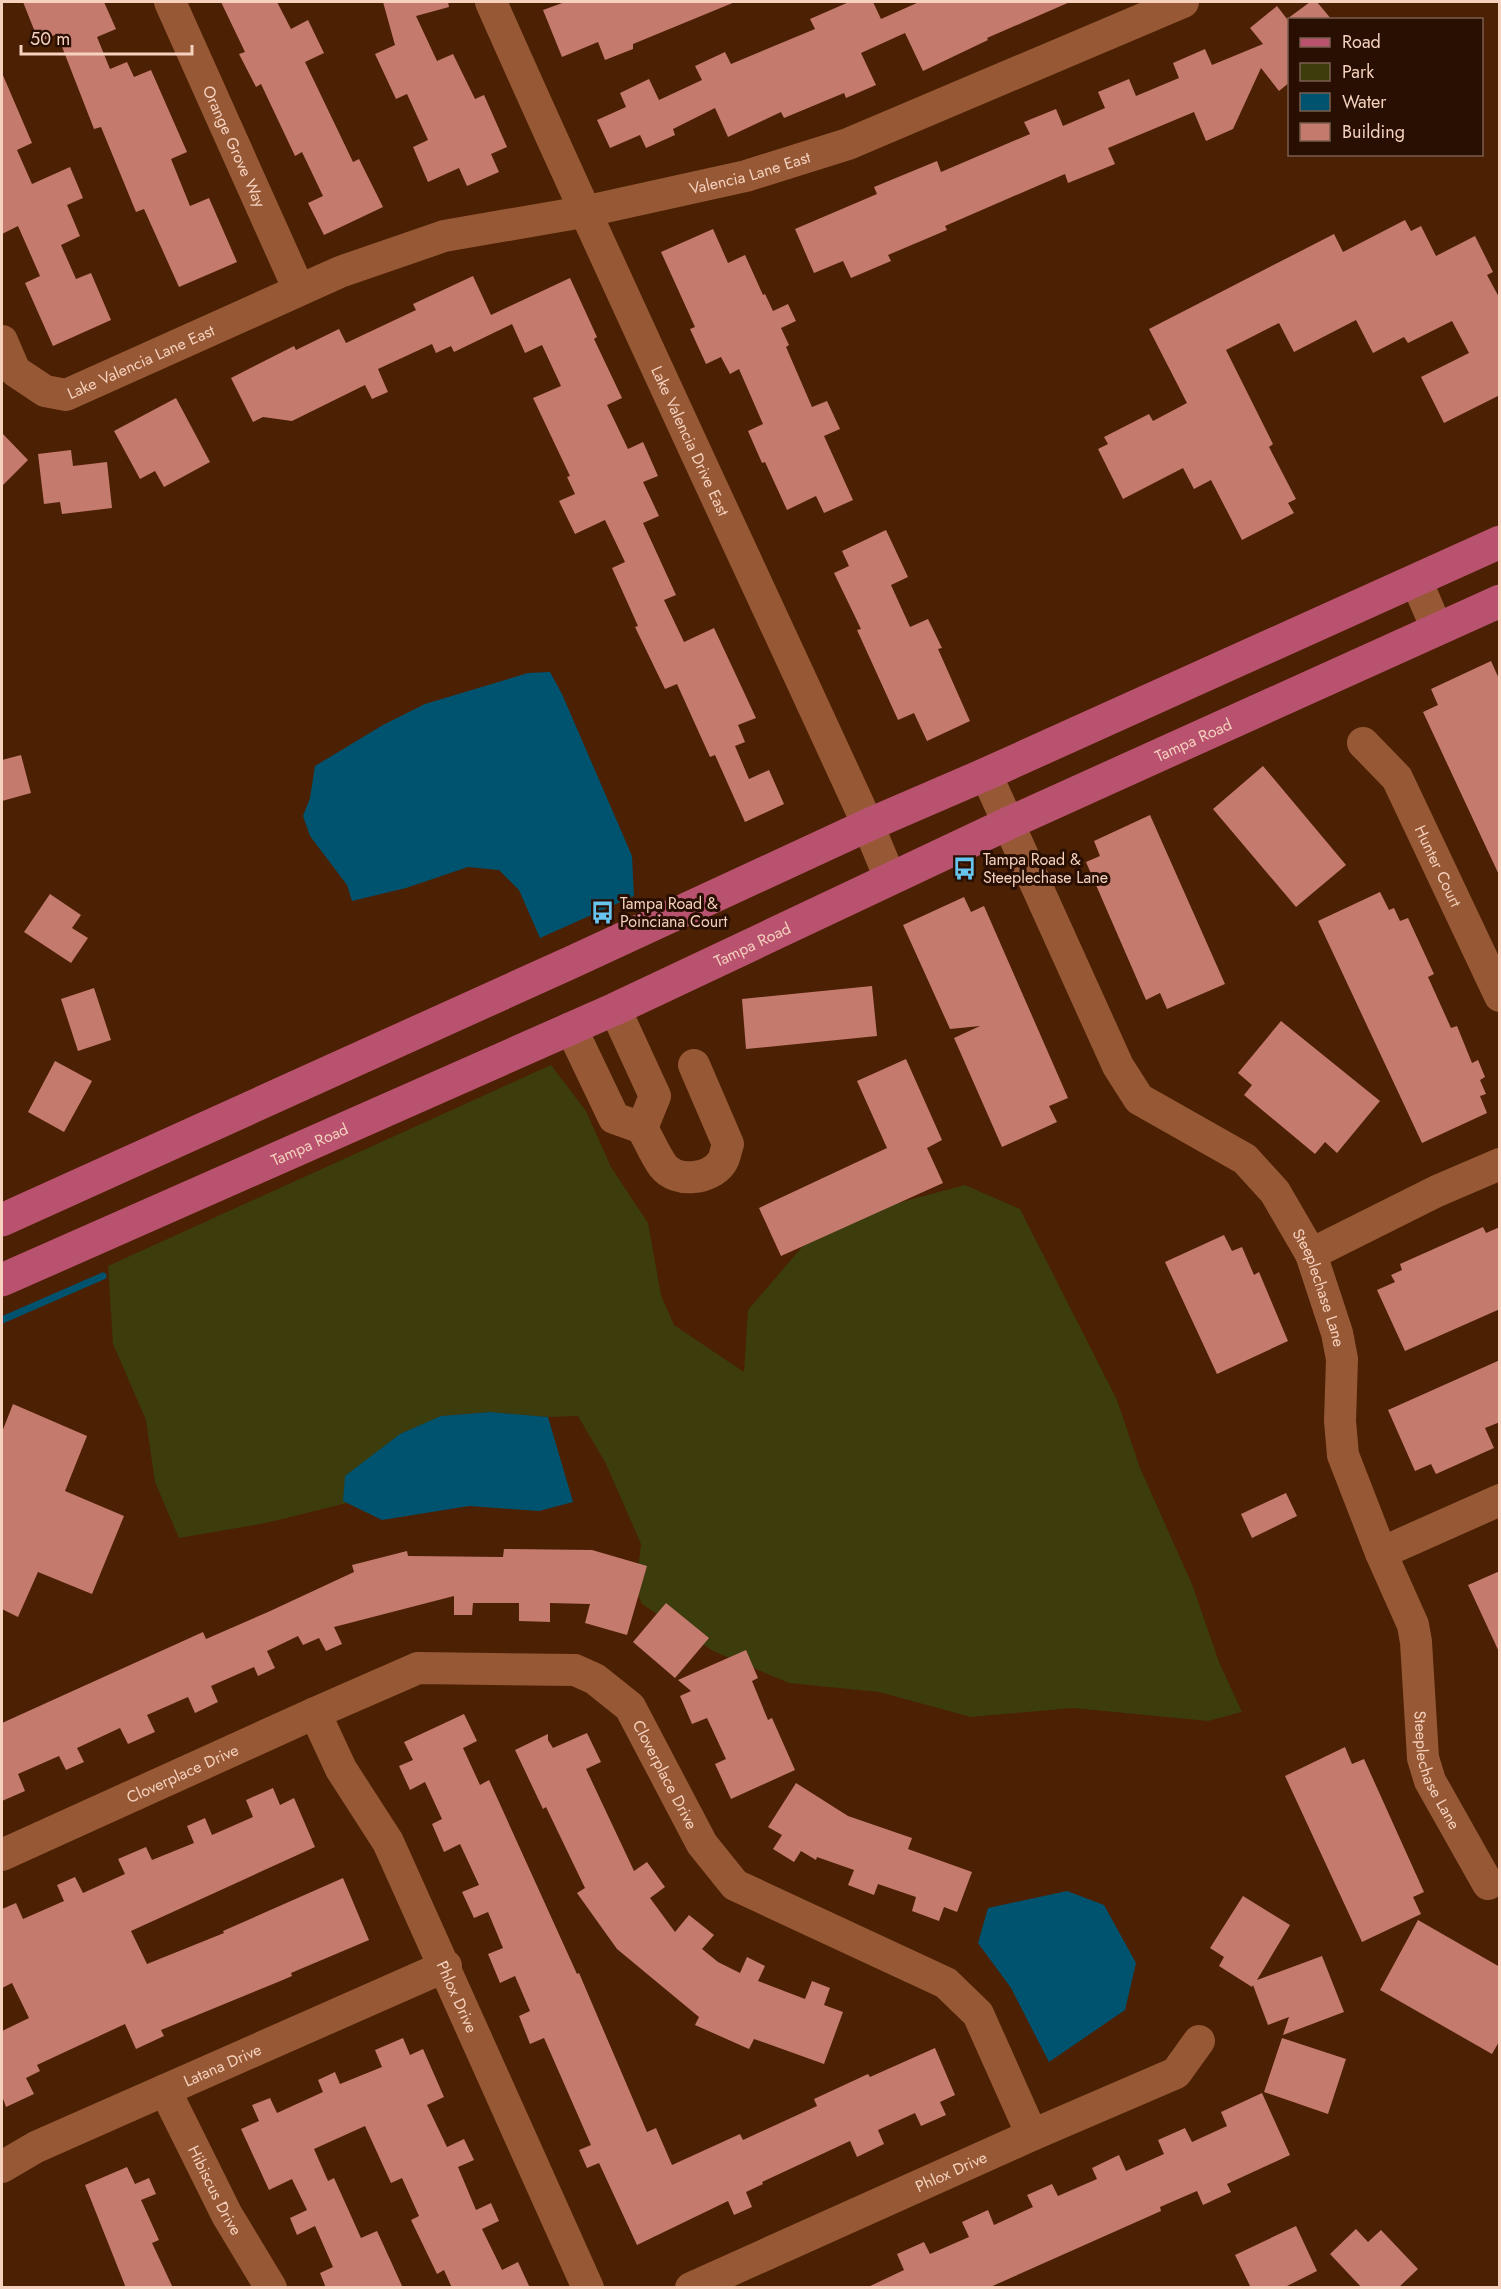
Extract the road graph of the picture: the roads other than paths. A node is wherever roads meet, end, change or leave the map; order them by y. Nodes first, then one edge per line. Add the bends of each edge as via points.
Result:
1 (170, 2) edge
2 (491, 2) edge
3 (1183, 2) edge
4 (584, 212) junction
5 (299, 290) junction
6 (2, 341) edge
7 (1500, 542) edge
8 (1416, 579) junction
9 (1500, 601) edge
10 (1437, 629) junction
11 (1363, 743) dead end
12 (986, 774) junction
13 (1009, 823) junction
14 (868, 825) junction
15 (890, 878) junction
16 (1500, 996) edge
17 (615, 1009) junction
18 (571, 1029) junction
19 (694, 1065) dead end
20 (642, 1128) junction
21 (1500, 1164) edge
22 (2, 1220) edge
23 (1311, 1254) junction
24 (2, 1280) edge
25 (1500, 1500) edge
26 (1382, 1553) junction
27 (315, 1713) junction
28 (2, 1855) edge
29 (1488, 1884) dead end
30 (446, 1966) junction
31 (1199, 2041) dead end
32 (165, 2090) junction
33 (1032, 2135) junction
34 (2, 2167) edge
35 (271, 2288) edge
36 (588, 2288) edge
37 (691, 2288) edge

1 - 5 street, Orange Grove Way
2 - 4 street, Lake Valencia Drive East
3 - 4 street, Valencia Lane East via 848,144 746,176
4 - 5 street, Valencia Lane East via 444,236
4 - 14 street, Lake Valencia Drive East
5 - 6 street, Lake Valencia Lane East via 66,395 45,391 15,371
7 - 8 main road
8 - 10 street
8 - 12 main road
9 - 10 main road, Tampa Road
10 - 13 main road, Tampa Road
11 - 16 street, Hunter Court via 1397,778
12 - 13 street, Steeplechase Lane
12 - 14 main road
13 - 15 main road, Tampa Road
13 - 23 street, Steeplechase Lane via 1118,1066 1139,1099 1245,1159 1275,1192
14 - 15 street, Lake Valencia Drive East
14 - 22 main road
15 - 17 main road, Tampa Road
17 - 18 main road, Tampa Road
17 - 20 street via 655,1096
18 - 20 street via 614,1118
18 - 24 main road, Tampa Road
19 - 20 street via 728,1144 722,1162 708,1174 676,1177 663,1167
21 - 23 street
23 - 26 street, Steeplechase Lane via 1342,1359 1343,1455
25 - 26 street
26 - 29 street, Steeplechase Lane via 1413,1625 1423,1758 1430,1782
27 - 28 street, Cloverplace Drive
27 - 30 street, Phlox Drive via 341,1769 388,1842
27 - 33 street, Cloverplace Drive via 418,1668 575,1670 595,1679 630,1707 702,1844 735,1885 946,1983 978,2014
30 - 32 street, Latana Drive
30 - 36 street, Phlox Drive
31 - 33 street, Phlox Drive via 1176,2073
32 - 34 street, Latana Drive via 36,2147
32 - 35 street, Hibiscus Drive via 226,2216
33 - 37 street, Phlox Drive

